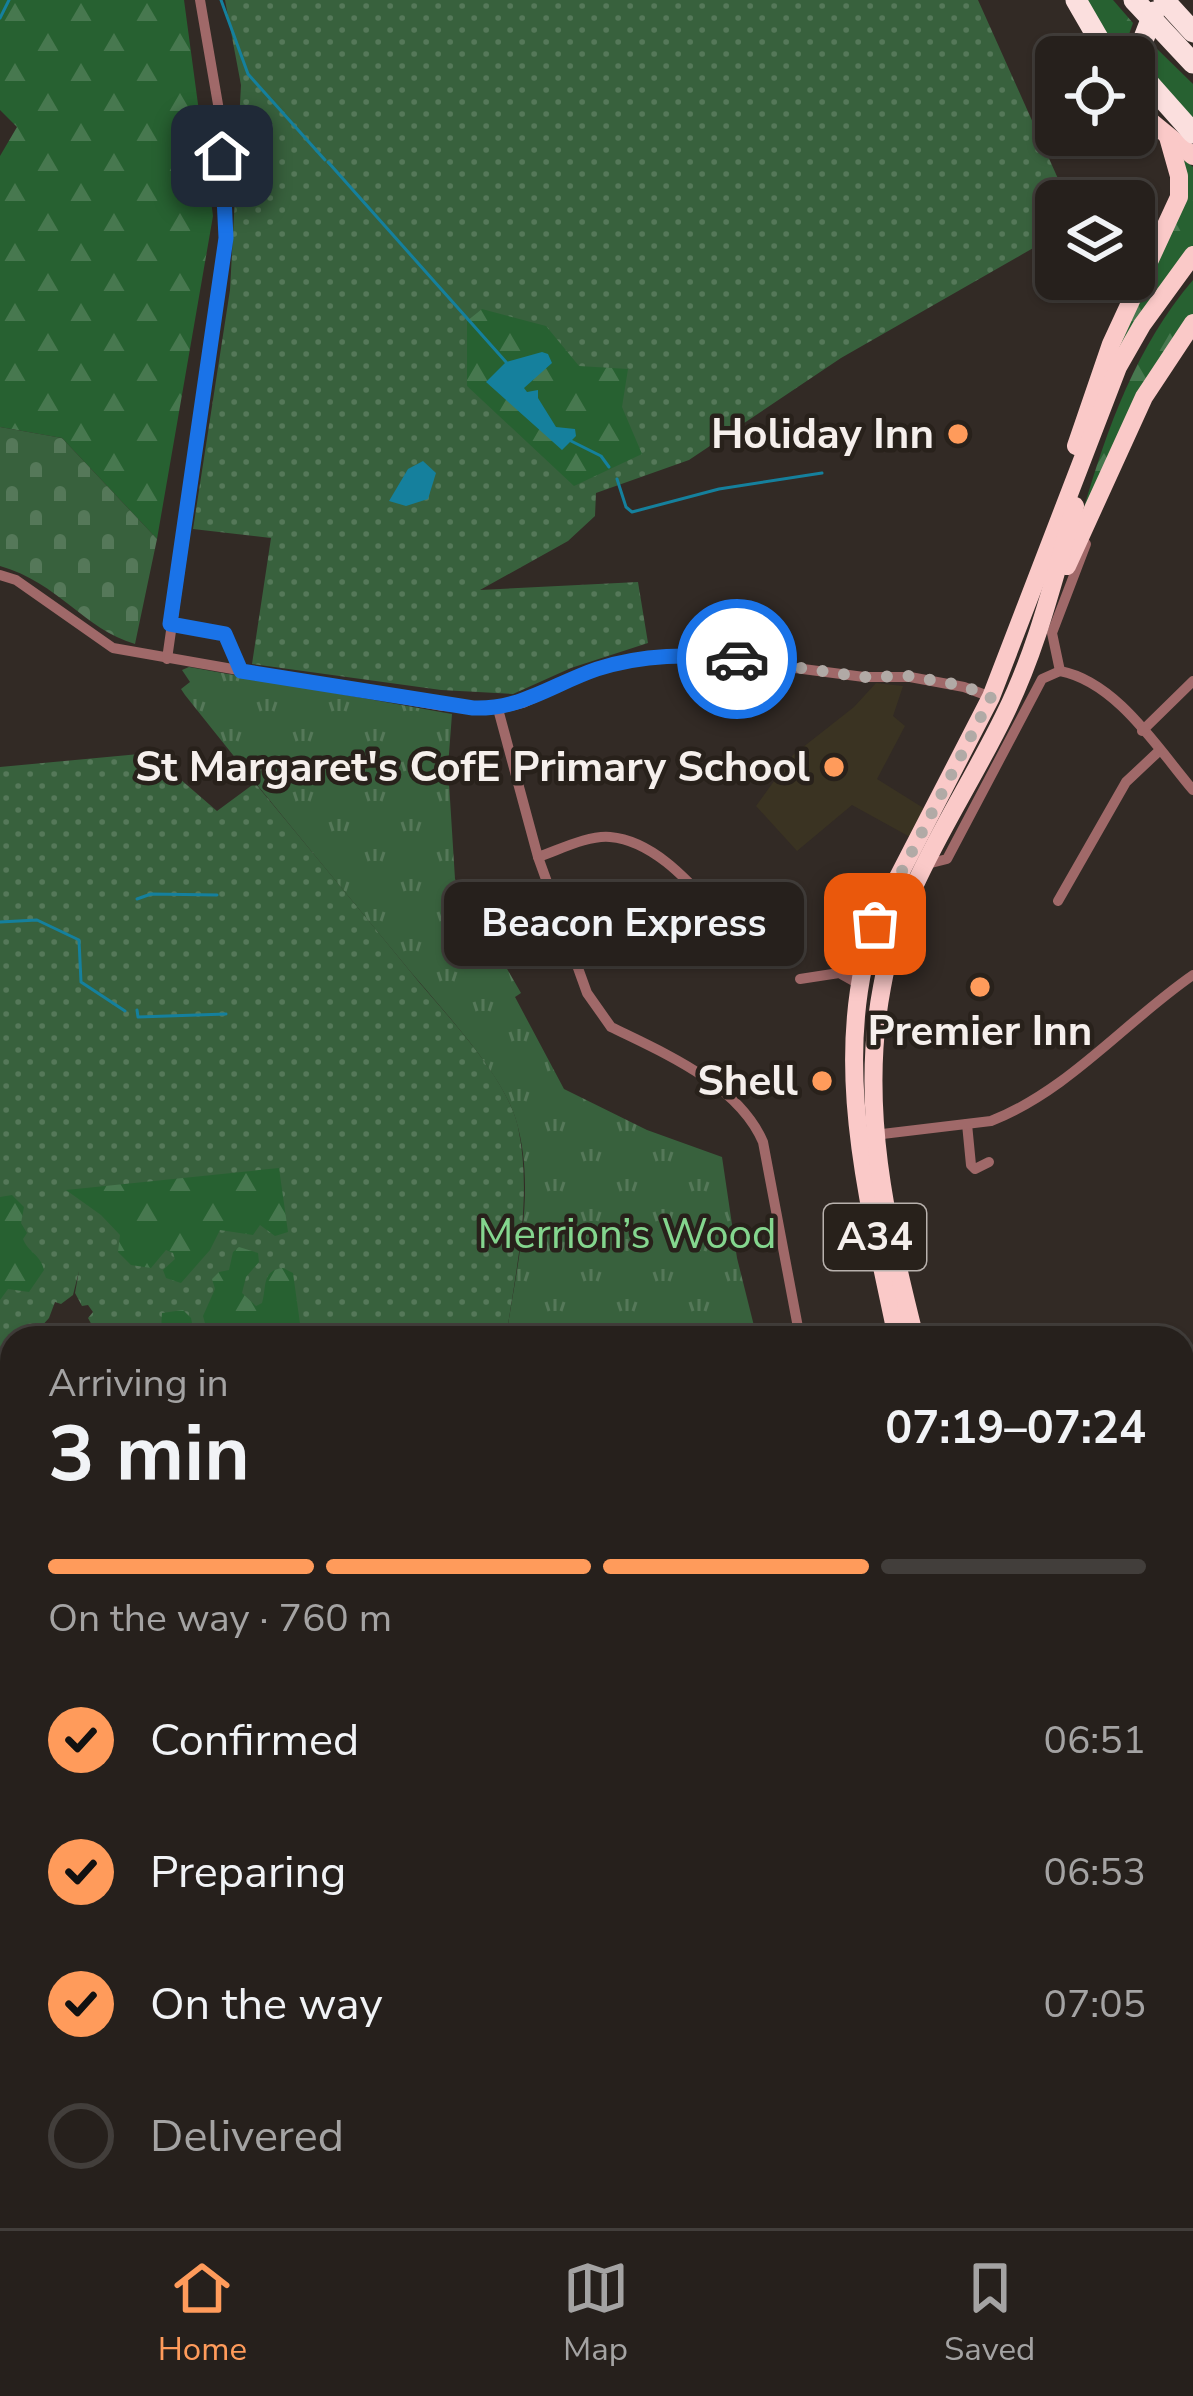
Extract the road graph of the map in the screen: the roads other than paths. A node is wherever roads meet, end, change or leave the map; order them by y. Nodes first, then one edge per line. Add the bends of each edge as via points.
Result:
1 (200, 0) edge
2 (1076, 0) edge
3 (1150, 4) edge
4 (1193, 32) edge
5 (1097, 36) edge
6 (1140, 36) edge
7 (1193, 63) edge
8 (1155, 93) edge
9 (1155, 123) edge
10 (1193, 133) edge
11 (1168, 137) junction
12 (1193, 156) edge
13 (1193, 255) edge
14 (1193, 267) edge
15 (1193, 323) edge
16 (1091, 519) junction
17 (1063, 532) junction
18 (0, 575) edge
19 (1049, 603) junction
20 (170, 624) junction
21 (167, 659) junction
22 (241, 671) junction
23 (1060, 671) junction
24 (1193, 681) edge
25 (991, 697) junction
26 (512, 706) junction
27 (498, 709) junction
28 (1142, 731) junction
29 (506, 733) junction
30 (1159, 751) junction
31 (1193, 790) edge
32 (538, 857) junction
33 (922, 865) junction
34 (1057, 903) dead end
35 (902, 915) junction
36 (729, 925) dead end
37 (893, 938) junction
38 (859, 975) junction
39 (1193, 975) edge
40 (800, 979) dead end
41 (968, 1124) junction
42 (874, 1135) junction
43 (989, 1162) dead end
44 (798, 1326) edge
45 (895, 1326) edge
46 (912, 1326) edge

1 - 20 street via 220,116 226,238
2 - 5 highway
3 - 4 highway
3 - 6 highway, bridge
3 - 7 highway
8 - 10 highway
9 - 11 highway
11 - 12 highway
11 - 17 highway via 1179,197 1088,407
13 - 17 highway, A34 via 1118,367
14 - 17 highway, A34 via 1120,384
15 - 16 highway via 1144,397
16 - 17 highway
16 - 19 highway
16 - 23 street via 1052,633
17 - 19 highway, A34
17 - 25 highway, A34
18 - 21 street via 113,648
19 - 33 highway, A34 via 1005,714
20 - 21 street
20 - 22 street via 225,634
21 - 22 street
22 - 27 street
23 - 28 street via 1100,690
23 - 33 street via 1042,679 947,859
24 - 28 street
25 - 26 street via 910,676 689,654 596,670
25 - 38 highway, A34 via 878,916
26 - 27 street
26 - 29 street
27 - 29 street
28 - 30 street
29 - 32 street
30 - 31 street
30 - 34 street via 1126,782
32 - 36 street via 609,837 641,847
32 - 44 street via 597,1013 719,1089 756,1126
33 - 35 highway, A34
35 - 37 highway, A34
35 - 38 highway via 888,920
37 - 38 highway via 871,986
37 - 42 highway, A34 via 874,1044
38 - 40 street
38 - 45 highway, A34 via 860,1142
39 - 41 street via 1027,1105
41 - 42 street
41 - 43 street via 971,1165
42 - 46 highway, A34

